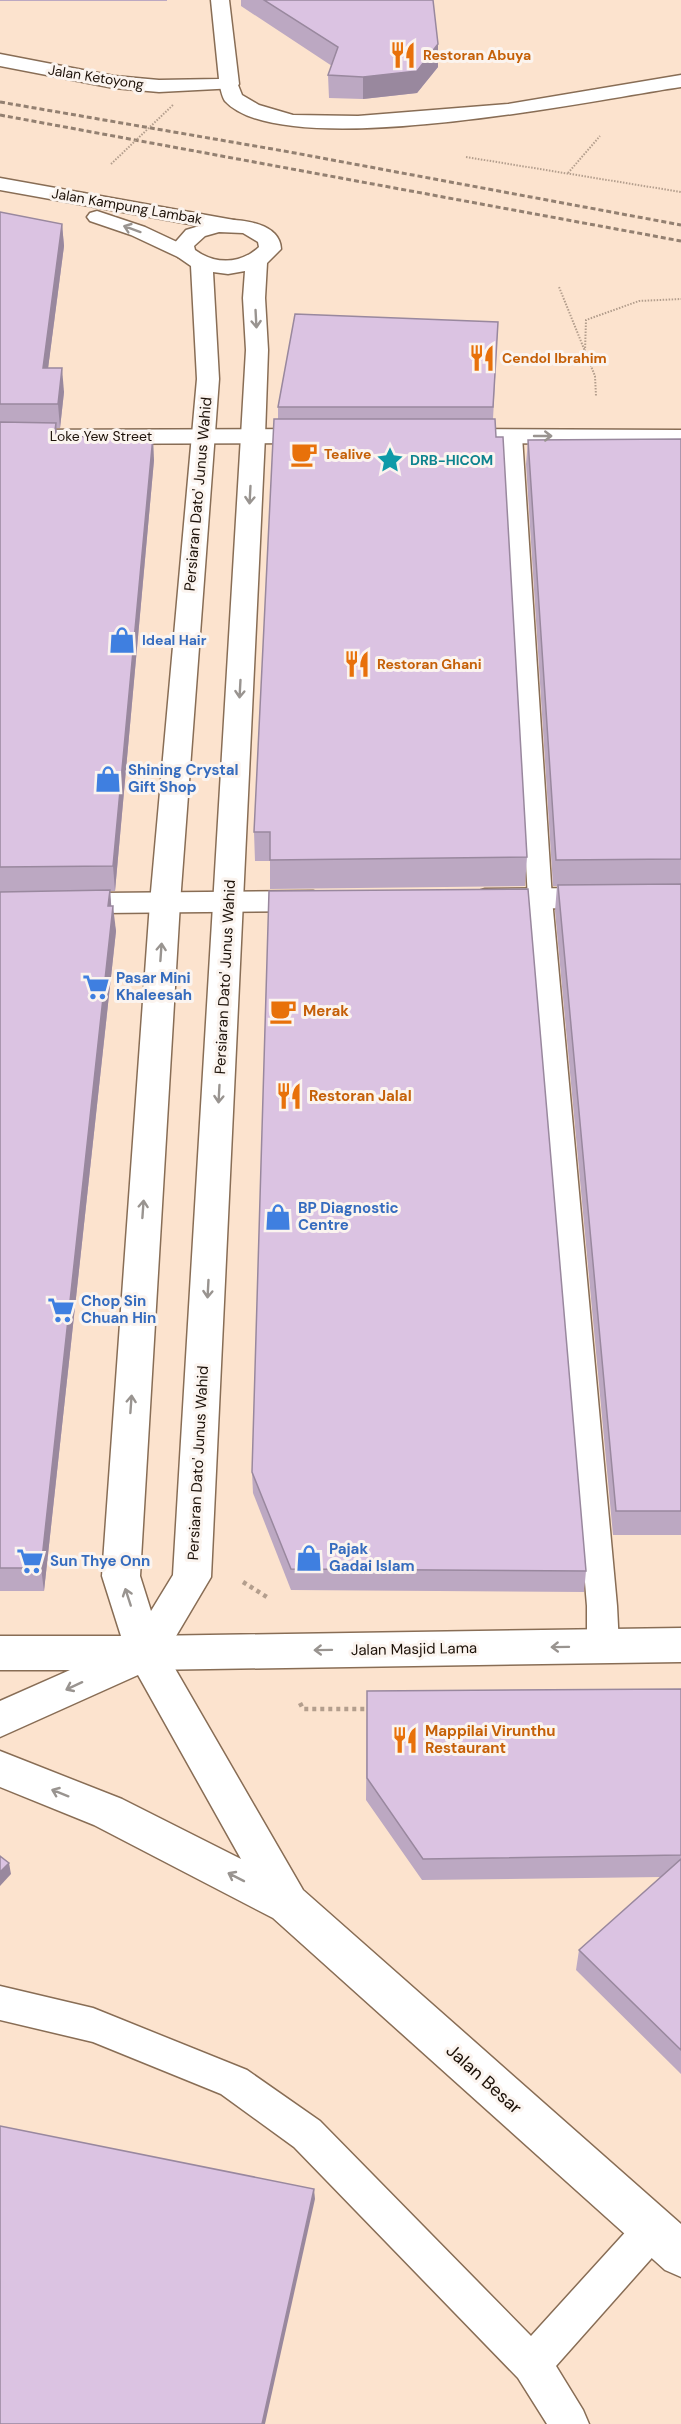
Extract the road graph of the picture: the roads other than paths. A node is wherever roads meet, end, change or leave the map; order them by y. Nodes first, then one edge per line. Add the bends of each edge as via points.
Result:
1 (220, 0) edge
2 (0, 60) edge
3 (681, 81) edge
4 (229, 84) junction
5 (10, 186) edge
6 (234, 226) junction
7 (194, 258) junction
8 (256, 261) junction
9 (0, 436) edge
10 (202, 436) junction
11 (254, 436) junction
12 (336, 436) edge
13 (430, 436) edge
14 (512, 436) junction
15 (681, 436) edge
16 (681, 897) edge
17 (540, 899) junction
18 (456, 900) edge
19 (338, 901) edge
20 (230, 902) junction
21 (165, 903) junction
22 (0, 904) edge
23 (681, 1645) edge
24 (603, 1646) junction
25 (0, 1653) edge
26 (146, 1653) junction
27 (0, 1720) edge
28 (0, 1769) edge
29 (288, 1904) junction
30 (0, 2003) edge
31 (667, 2242) edge
32 (532, 2364) junction
33 (569, 2424) edge

1 - 4 street
2 - 4 street, Jalan Ketoyong via 114,82 159,86
3 - 4 street via 485,113 310,123 270,116 241,104 233,98
5 - 6 street, Jalan Kampung Lambak
7 -> 5 street, Jalan Kampung Lambak via 138,231
6 - 7 street via 205,228 194,233 183,246
6 - 8 street via 266,236 270,249
7 - 8 street via 230,267
7 - 10 street, Persiaran Dato' Junus Wahid via 208,379
8 -> 11 street, Persiaran Dato' Junus Wahid
9 - 10 street, Loke Yew Street
10 - 11 street, Loke Yew Street
10 - 21 street, Persiaran Dato' Junus Wahid
11 - 12 street, Loke Yew Street
11 -> 20 street, Persiaran Dato' Junus Wahid
13 - 14 street
14 -> 15 street
14 - 17 lane
16 - 17 street
17 - 18 street
17 - 24 lane
19 - 20 street
20 - 21 street
20 -> 26 street, Persiaran Dato' Junus Wahid via 192,1577
21 - 22 street
26 -> 21 street, Persiaran Dato' Junus Wahid via 121,1576
23 - 24 street, Jalan Masjid Lama
24 -> 26 street, Jalan Masjid Lama
25 - 26 street, Jalan Masjid Lama
26 -> 27 street
26 - 29 street
29 -> 28 street via 108,1812
29 - 31 street, Jalan Besar
30 - 32 lane via 93,2025 234,2082 307,2134
31 - 32 lane
32 - 33 lane

